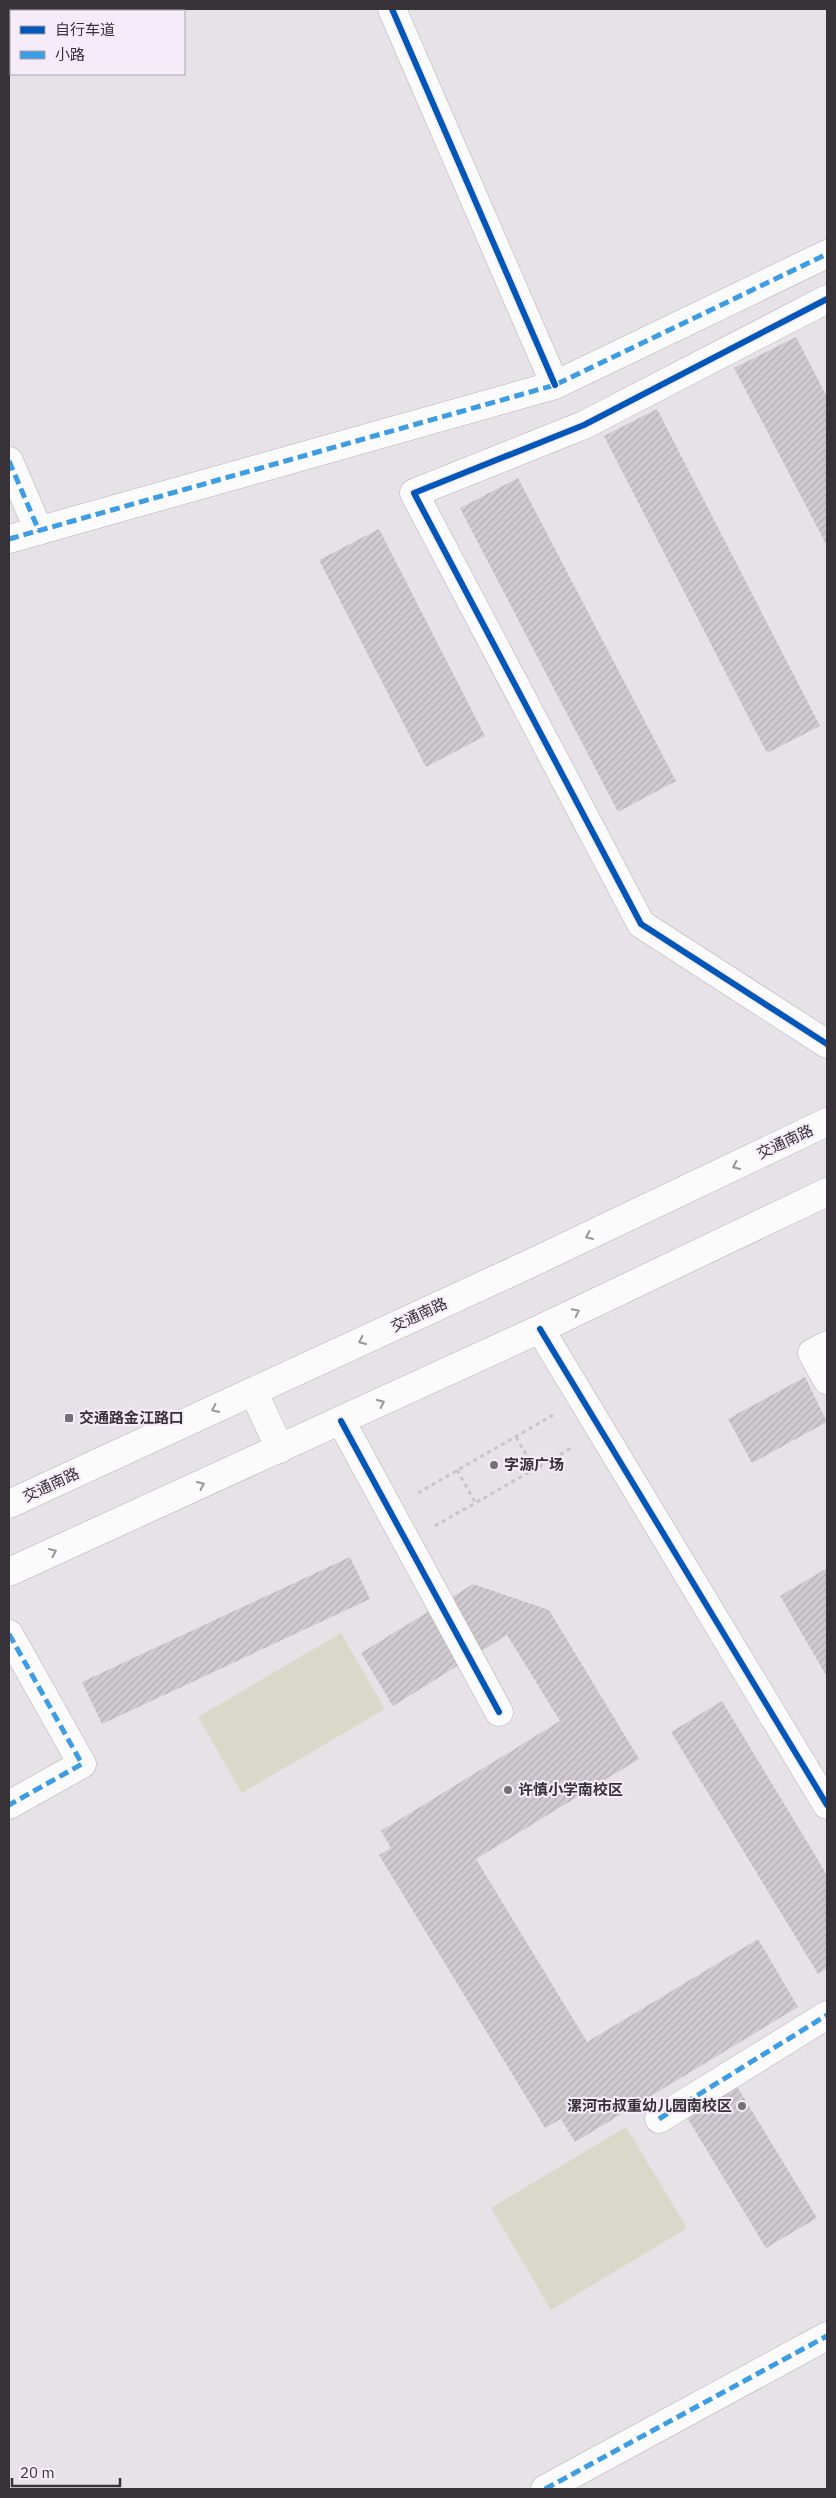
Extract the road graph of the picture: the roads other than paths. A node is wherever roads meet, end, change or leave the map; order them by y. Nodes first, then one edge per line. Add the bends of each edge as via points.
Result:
1 (392, 9) edge
2 (827, 254) edge
3 (827, 299) edge
4 (555, 385) junction
5 (9, 461) edge
6 (38, 531) junction
7 (9, 539) edge
8 (827, 1044) edge
9 (827, 1122) edge
10 (827, 1192) edge
11 (540, 1329) junction
12 (827, 1345) edge
13 (827, 1380) edge
14 (253, 1391) junction
15 (341, 1421) junction
16 (280, 1450) junction
17 (9, 1504) edge
18 (9, 1572) edge
19 (9, 1634) edge
20 (499, 1712) dead end
21 (9, 1805) edge
22 (827, 1805) edge
23 (827, 2016) edge
24 (659, 2119) dead end
25 (827, 2336) edge
26 (545, 2489) edge

1 - 4 street
2 - 4 street
3 - 8 street via 584,425 414,493 640,924
4 - 6 street
5 - 6 street
6 - 7 street
9 -> 14 street, 交通南路
11 -> 10 street
15 -> 11 street
11 - 22 street
12 - 13 street via 812,1353
14 - 16 street
14 -> 17 street, 交通南路
15 - 16 street
15 - 20 street
18 -> 16 street
19 - 21 street via 82,1764
23 - 24 street
25 - 26 street

